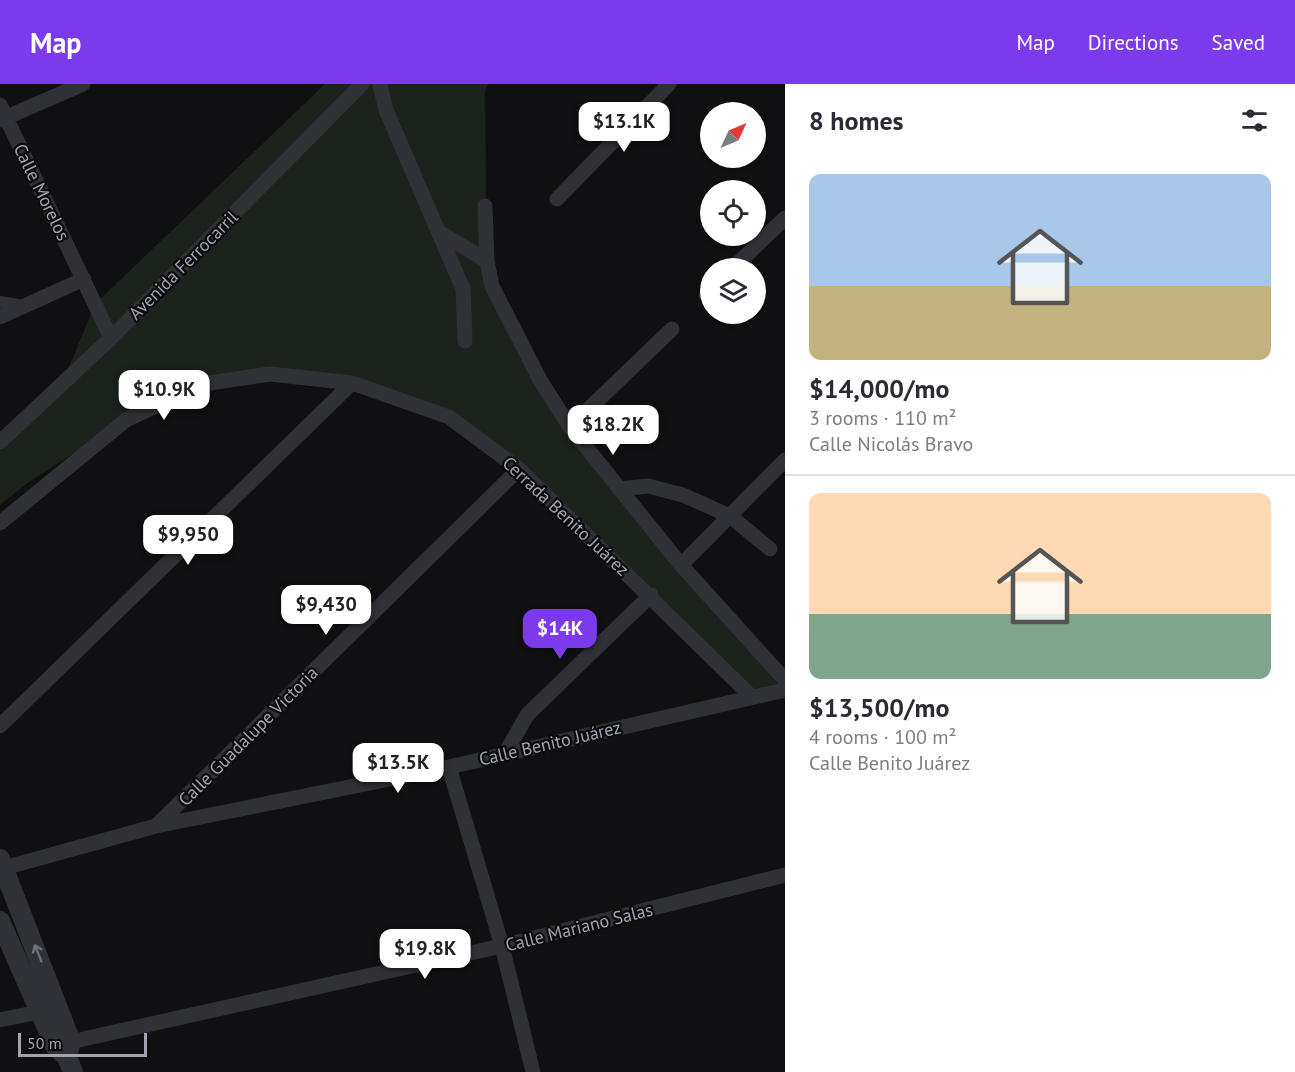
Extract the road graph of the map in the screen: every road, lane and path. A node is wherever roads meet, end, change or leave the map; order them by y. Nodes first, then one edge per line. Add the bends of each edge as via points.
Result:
1 (83, 84) edge
2 (362, 84) edge
3 (380, 84) edge
4 (669, 84) edge
5 (2, 114) edge
6 (556, 198) dead end
7 (485, 206) dead end
8 (785, 218) edge
9 (440, 232) junction
10 (743, 258) edge
11 (487, 261) junction
12 (84, 279) junction
13 (0, 302) edge
14 (24, 306) junction
15 (0, 317) edge
16 (672, 329) dead end
17 (111, 338) junction
18 (465, 341) dead end
19 (352, 383) junction
20 (570, 428) junction
21 (0, 442) edge
22 (785, 460) edge
23 (519, 469) junction
24 (619, 489) junction
25 (730, 516) junction
26 (0, 524) edge
27 (770, 549) dead end
28 (681, 565) junction
29 (651, 595) junction
30 (785, 680) edge
31 (785, 690) edge
32 (752, 697) junction
33 (0, 726) edge
34 (505, 754) junction
35 (449, 767) junction
36 (156, 826) junction
37 (1, 865) edge
38 (785, 875) edge
39 (0, 921) edge
40 (502, 946) junction
41 (49, 1010) junction
42 (0, 1020) edge
43 (67, 1054) edge
44 (533, 1072) edge

1 - 5 street
2 - 17 street, Avenida Ferrocarril
3 - 9 street via 386,110
4 - 6 street
5 - 12 street, Calle Morelos
7 - 11 street
8 - 10 street
9 - 11 street
9 - 18 street via 463,289
11 - 20 street via 492,286 540,380
12 - 14 street
12 - 17 street, Calle Morelos
13 - 14 street
14 - 15 street
16 - 20 street
17 - 21 street, Avenida Ferrocarril
19 - 23 street, Cerrada Benito Juárez via 449,417
19 - 26 street, Cerrada Benito Juárez via 270,374 203,384 126,420
19 - 33 street
20 - 24 street
22 - 25 street
23 - 29 street, Cerrada Benito Juárez
23 - 36 street, Calle Guadalupe Victoria
24 - 25 street via 648,486 683,495
24 - 28 street
25 - 27 street
25 - 28 street
28 - 30 street
29 - 32 street, Cerrada Benito Juárez
29 - 34 street via 527,715
31 - 32 street, Calle Benito Juárez
32 - 34 street, Calle Benito Juárez
34 - 35 street, Calle Benito Juárez
35 - 36 street, Calle Benito Juárez
35 - 40 street
36 - 37 street, Calle Benito Juárez
41 -> 37 street
38 - 40 street, Calle Mariano Salas
39 - 41 street
40 - 43 street, Calle Mariano Salas
40 - 44 street
41 - 42 street
41 - 43 street

